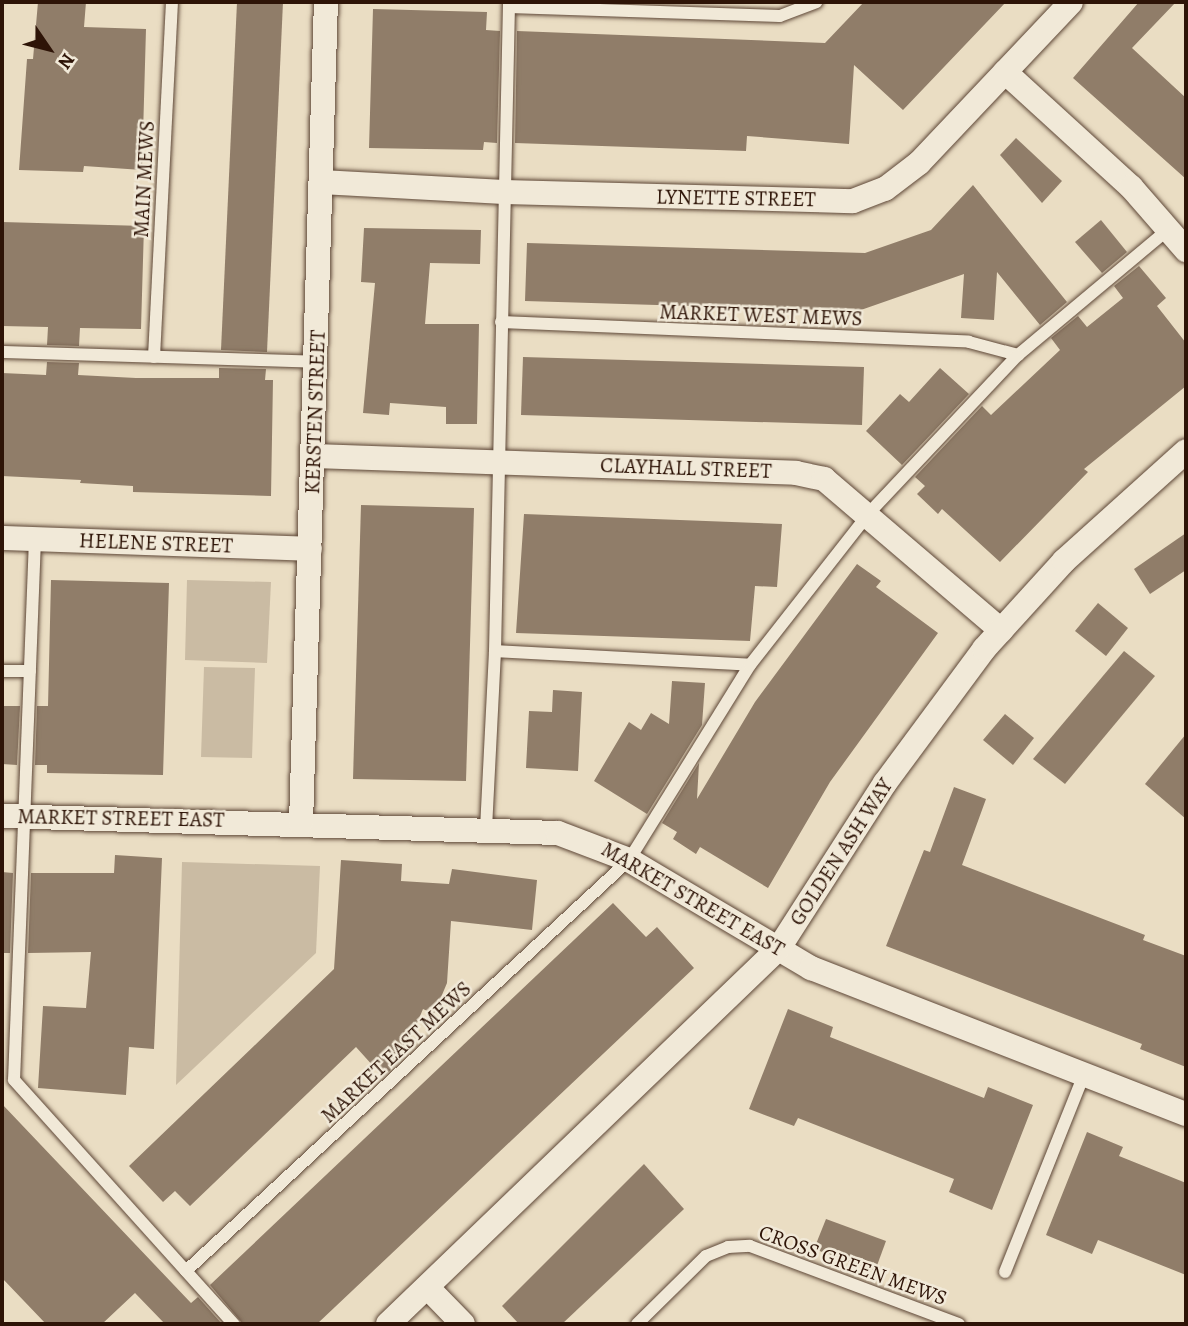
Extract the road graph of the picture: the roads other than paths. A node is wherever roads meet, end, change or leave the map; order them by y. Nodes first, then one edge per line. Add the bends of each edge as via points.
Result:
1 (172, 2) edge
2 (326, 2) edge
3 (816, 2) edge
4 (1071, 2) edge
5 (509, 4) edge
6 (1004, 72) junction
7 (321, 182) junction
8 (504, 192) junction
9 (1181, 239) edge
10 (501, 322) junction
11 (2, 352) edge
12 (1018, 355) junction
13 (154, 357) junction
14 (318, 362) junction
15 (1186, 451) edge
16 (314, 456) junction
17 (498, 460) junction
18 (869, 513) junction
19 (2, 538) edge
20 (35, 539) junction
21 (310, 549) junction
22 (1001, 629) junction
23 (495, 651) junction
24 (750, 665) junction
25 (2, 671) edge
26 (30, 671) junction
27 (14, 816) edge
28 (301, 823) junction
29 (486, 829) junction
30 (629, 860) junction
31 (779, 948) junction
32 (8, 1003) edge
33 (1084, 1074) junction
34 (1186, 1114) edge
35 (186, 1271) junction
36 (1005, 1272) dead end
37 (428, 1288) junction
38 (234, 1324) edge
39 (388, 1324) edge
40 (463, 1324) edge
41 (637, 1324) edge
42 (959, 1324) edge

1 - 13 lane, MAIN MEWS
2 - 7 street, KERSTEN STREET
3 - 5 lane via 780,16
4 - 6 street, LYNETTE STREET
5 - 8 lane
6 - 8 street, LYNETTE STREET via 919,163 885,189 853,201
6 - 9 street
7 - 8 street, LYNETTE STREET
7 - 14 street, KERSTEN STREET
8 - 10 lane
9 - 12 lane
10 - 12 lane, MARKET WEST MEWS via 969,342
10 - 17 lane
11 - 13 lane
12 - 18 lane
13 - 14 lane
14 - 16 street, KERSTEN STREET
15 - 22 street, GOLDEN ASH WAY via 1064,561
16 - 17 street, CLAYHALL STREET
16 - 21 street, KERSTEN STREET
17 - 18 street, CLAYHALL STREET via 796,473 824,479
17 - 23 lane
18 - 22 street, CLAYHALL STREET
18 - 24 lane, MARKET EAST MEWS
19 - 20 street, HELENE STREET
20 - 21 street, HELENE STREET
20 - 26 lane
21 - 28 street, KERSTEN STREET
22 - 31 street, GOLDEN ASH WAY via 885,783
23 - 24 lane
23 - 29 lane
24 - 30 lane, MARKET EAST MEWS
25 - 26 lane
26 - 27 lane
27 - 28 street, MARKET STREET EAST
27 - 32 lane
28 - 29 street, MARKET STREET EAST
29 - 30 street, MARKET STREET EAST via 558,833
30 - 31 street, MARKET STREET EAST
30 - 35 lane, MARKET EAST MEWS
31 - 33 street, MARKET STREET EAST via 811,968
31 - 37 street, GOLDEN ASH WAY
32 - 35 lane via 14,1080
33 - 34 street, MARKET STREET EAST
33 - 36 lane
35 - 38 lane
37 - 39 street, GOLDEN ASH WAY
37 - 40 street
41 - 42 lane, CROSS GREEN MEWS via 706,1256 750,1245

